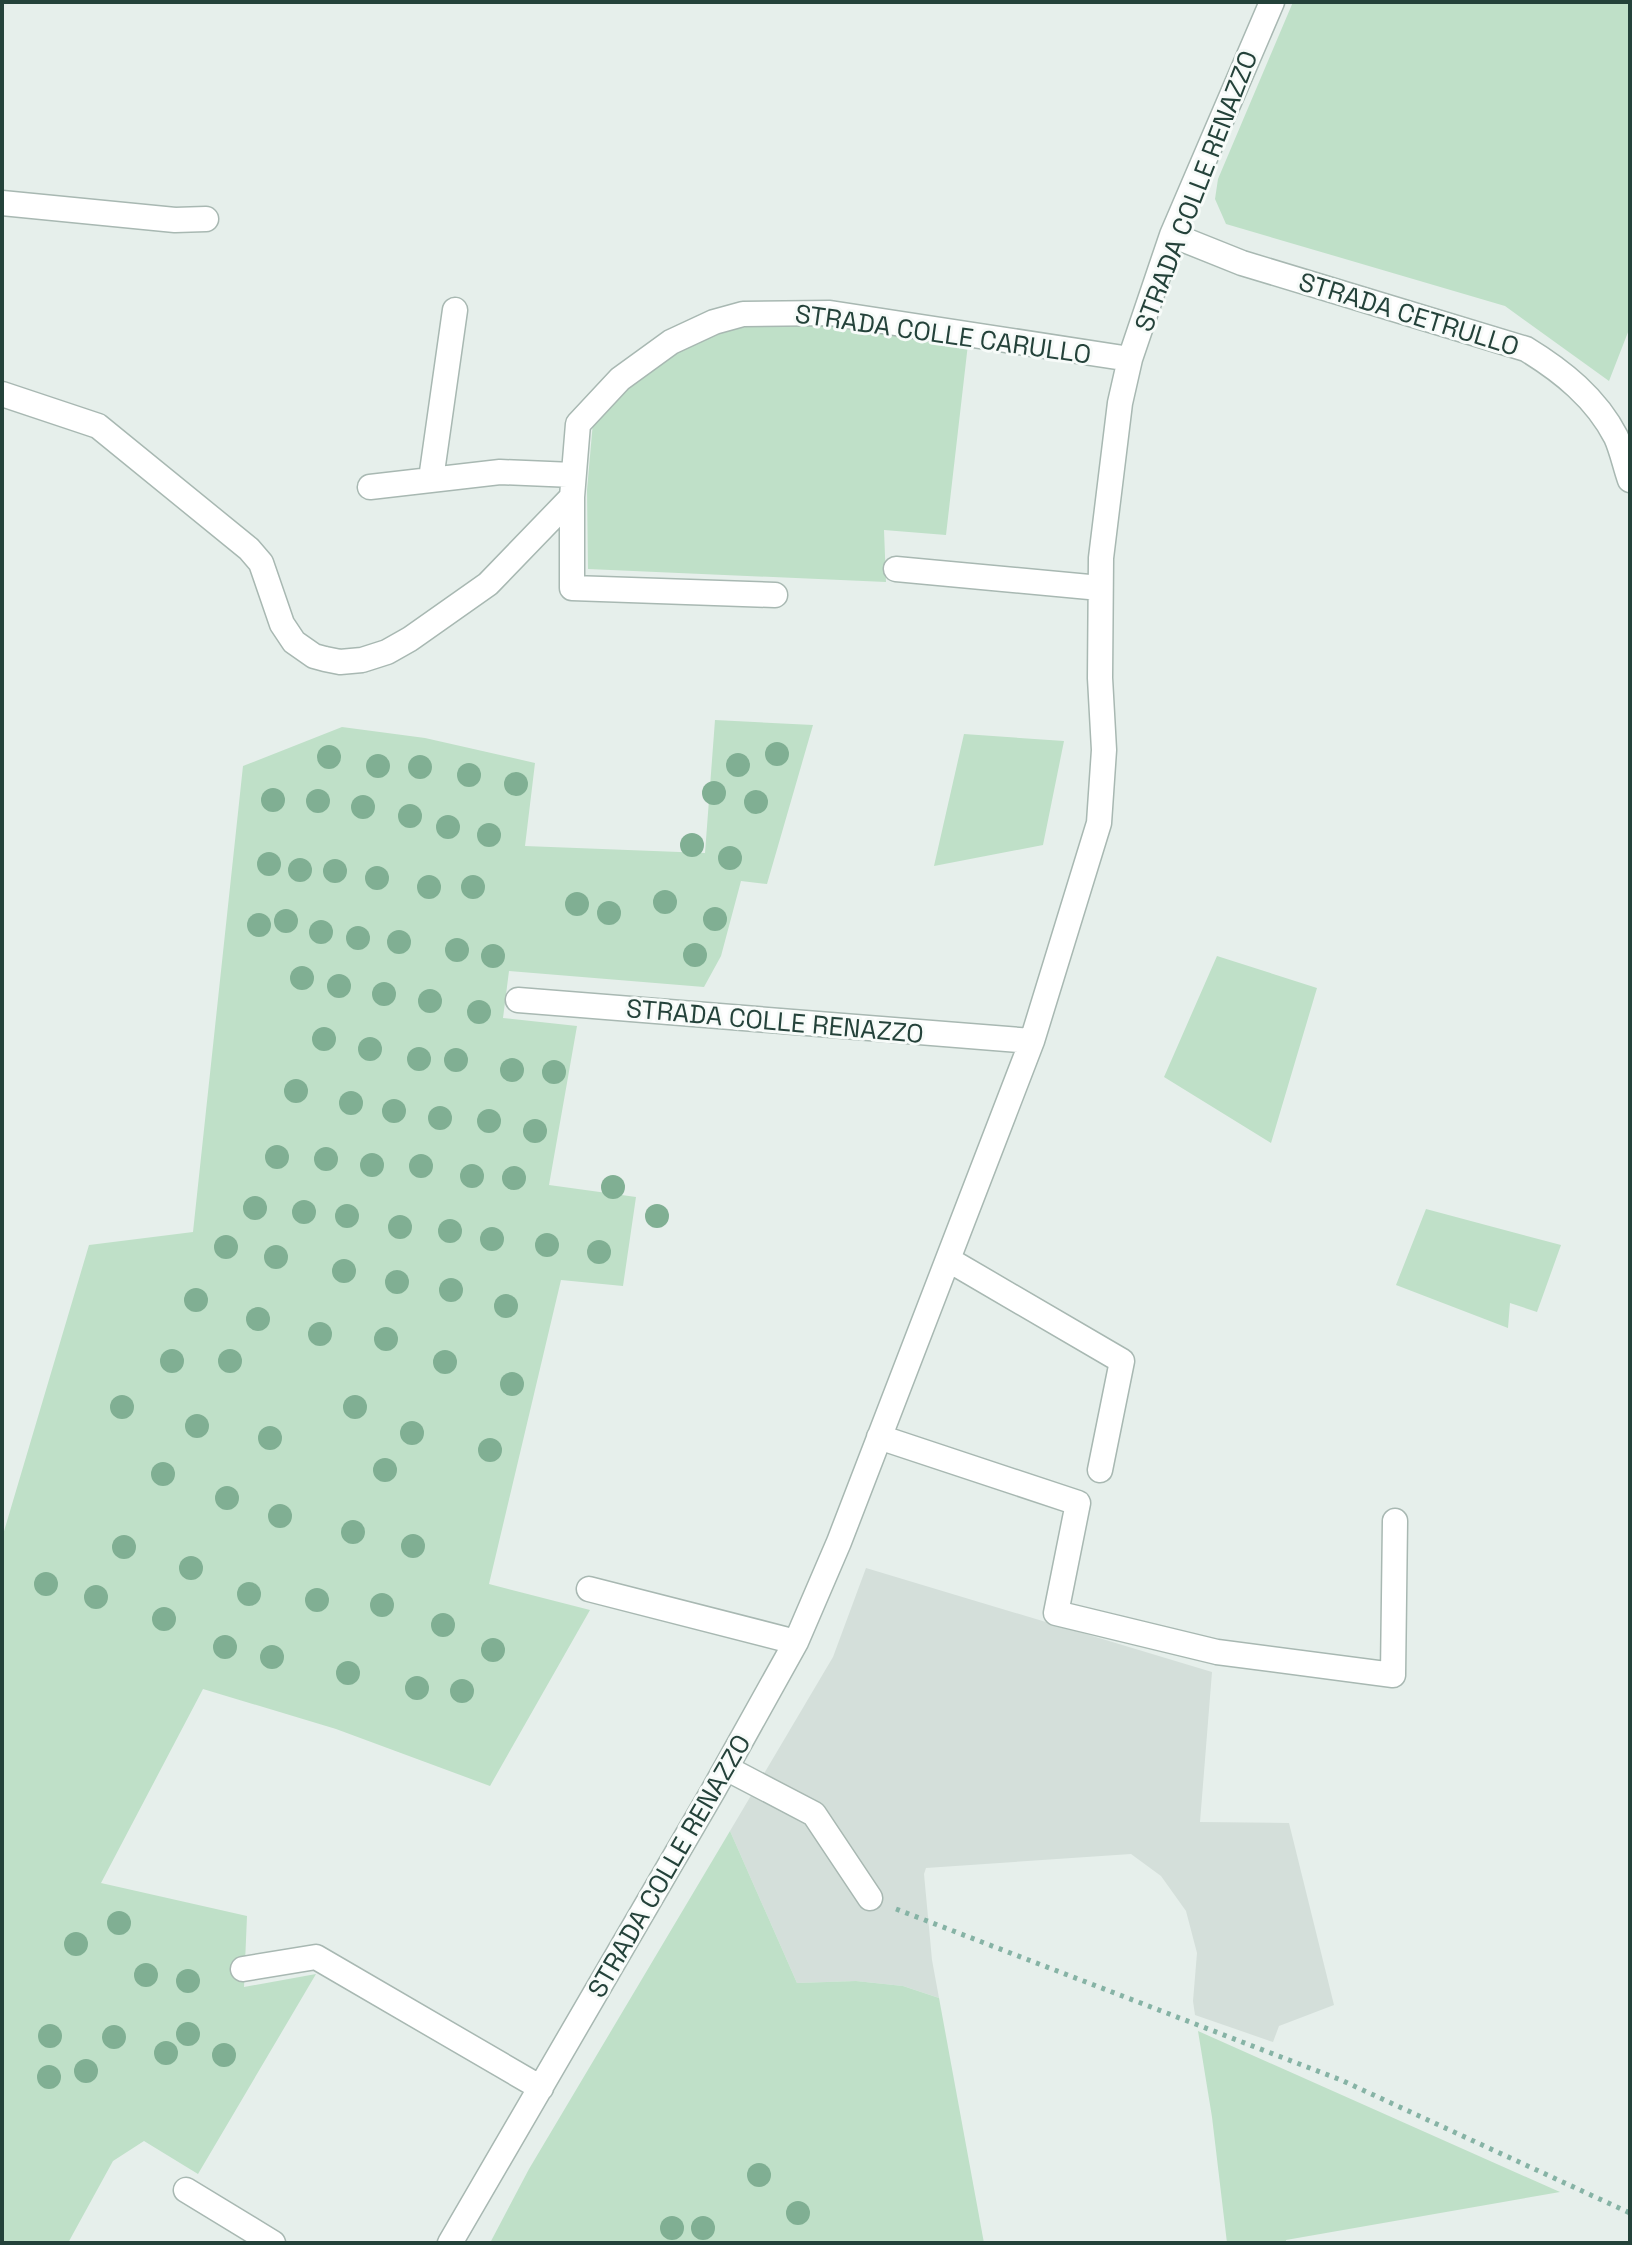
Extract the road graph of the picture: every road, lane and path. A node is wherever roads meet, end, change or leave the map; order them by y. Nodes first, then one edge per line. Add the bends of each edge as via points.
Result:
1 (1272, 2) edge
2 (2, 203) edge
3 (206, 219) dead end
4 (1172, 235) junction
5 (455, 310) dead end
6 (1130, 359) junction
7 (2, 394) edge
8 (1623, 436) edge
9 (431, 479) junction
10 (1630, 480) edge
11 (573, 486) junction
12 (370, 487) dead end
13 (896, 569) dead end
14 (1100, 588) junction
15 (775, 595) dead end
16 (518, 1000) dead end
17 (1032, 1041) junction
18 (949, 1260) junction
19 (879, 1437) junction
20 (1100, 1470) dead end
21 (1395, 1521) dead end
22 (589, 1589) dead end
23 (796, 1642) junction
24 (726, 1768) junction
25 (870, 1898) joint
26 (243, 1969) dead end
27 (541, 2088) junction
28 (186, 2190) dead end
29 (1630, 2213) edge
30 (273, 2243) edge
31 (450, 2243) edge

1 - 4 street, STRADA COLLE RENAZZO
2 - 3 street
4 - 6 street, STRADA COLLE RENAZZO
4 - 8 street, STRADA CETRULLO via 1242,263 1526,349 1556,367
5 - 9 street
6 - 11 street, STRADA COLLE CARULLO via 830,313 743,314 671,342 620,379 578,424
6 - 14 street, STRADA COLLE RENAZZO via 1112,451
7 - 11 street via 98,426 249,549 261,563 282,624 294,642 314,656 340,662 387,652 436,624 488,584
8 - 10 street, STRADA CETRULLO
9 - 11 street via 500,472
9 - 12 street
11 - 15 street, STRADA COLLE CARULLO via 572,588
13 - 14 street
14 - 17 street, STRADA COLLE RENAZZO via 1104,750 1099,823
16 - 17 street, STRADA COLLE RENAZZO
17 - 18 street, STRADA COLLE RENAZZO
18 - 19 street, STRADA COLLE RENAZZO
18 - 20 street via 1122,1361
19 - 21 street via 1078,1503 1056,1613 1217,1652 1393,1675
19 - 23 street, STRADA COLLE RENAZZO
22 - 23 street
23 - 24 street, STRADA COLLE RENAZZO
24 - 25 street via 814,1814
24 - 27 street, STRADA COLLE RENAZZO
25 - 29 path via 1341,2080
26 - 27 street via 316,1957
27 - 31 street, STRADA COLLE RENAZZO
28 - 30 street

